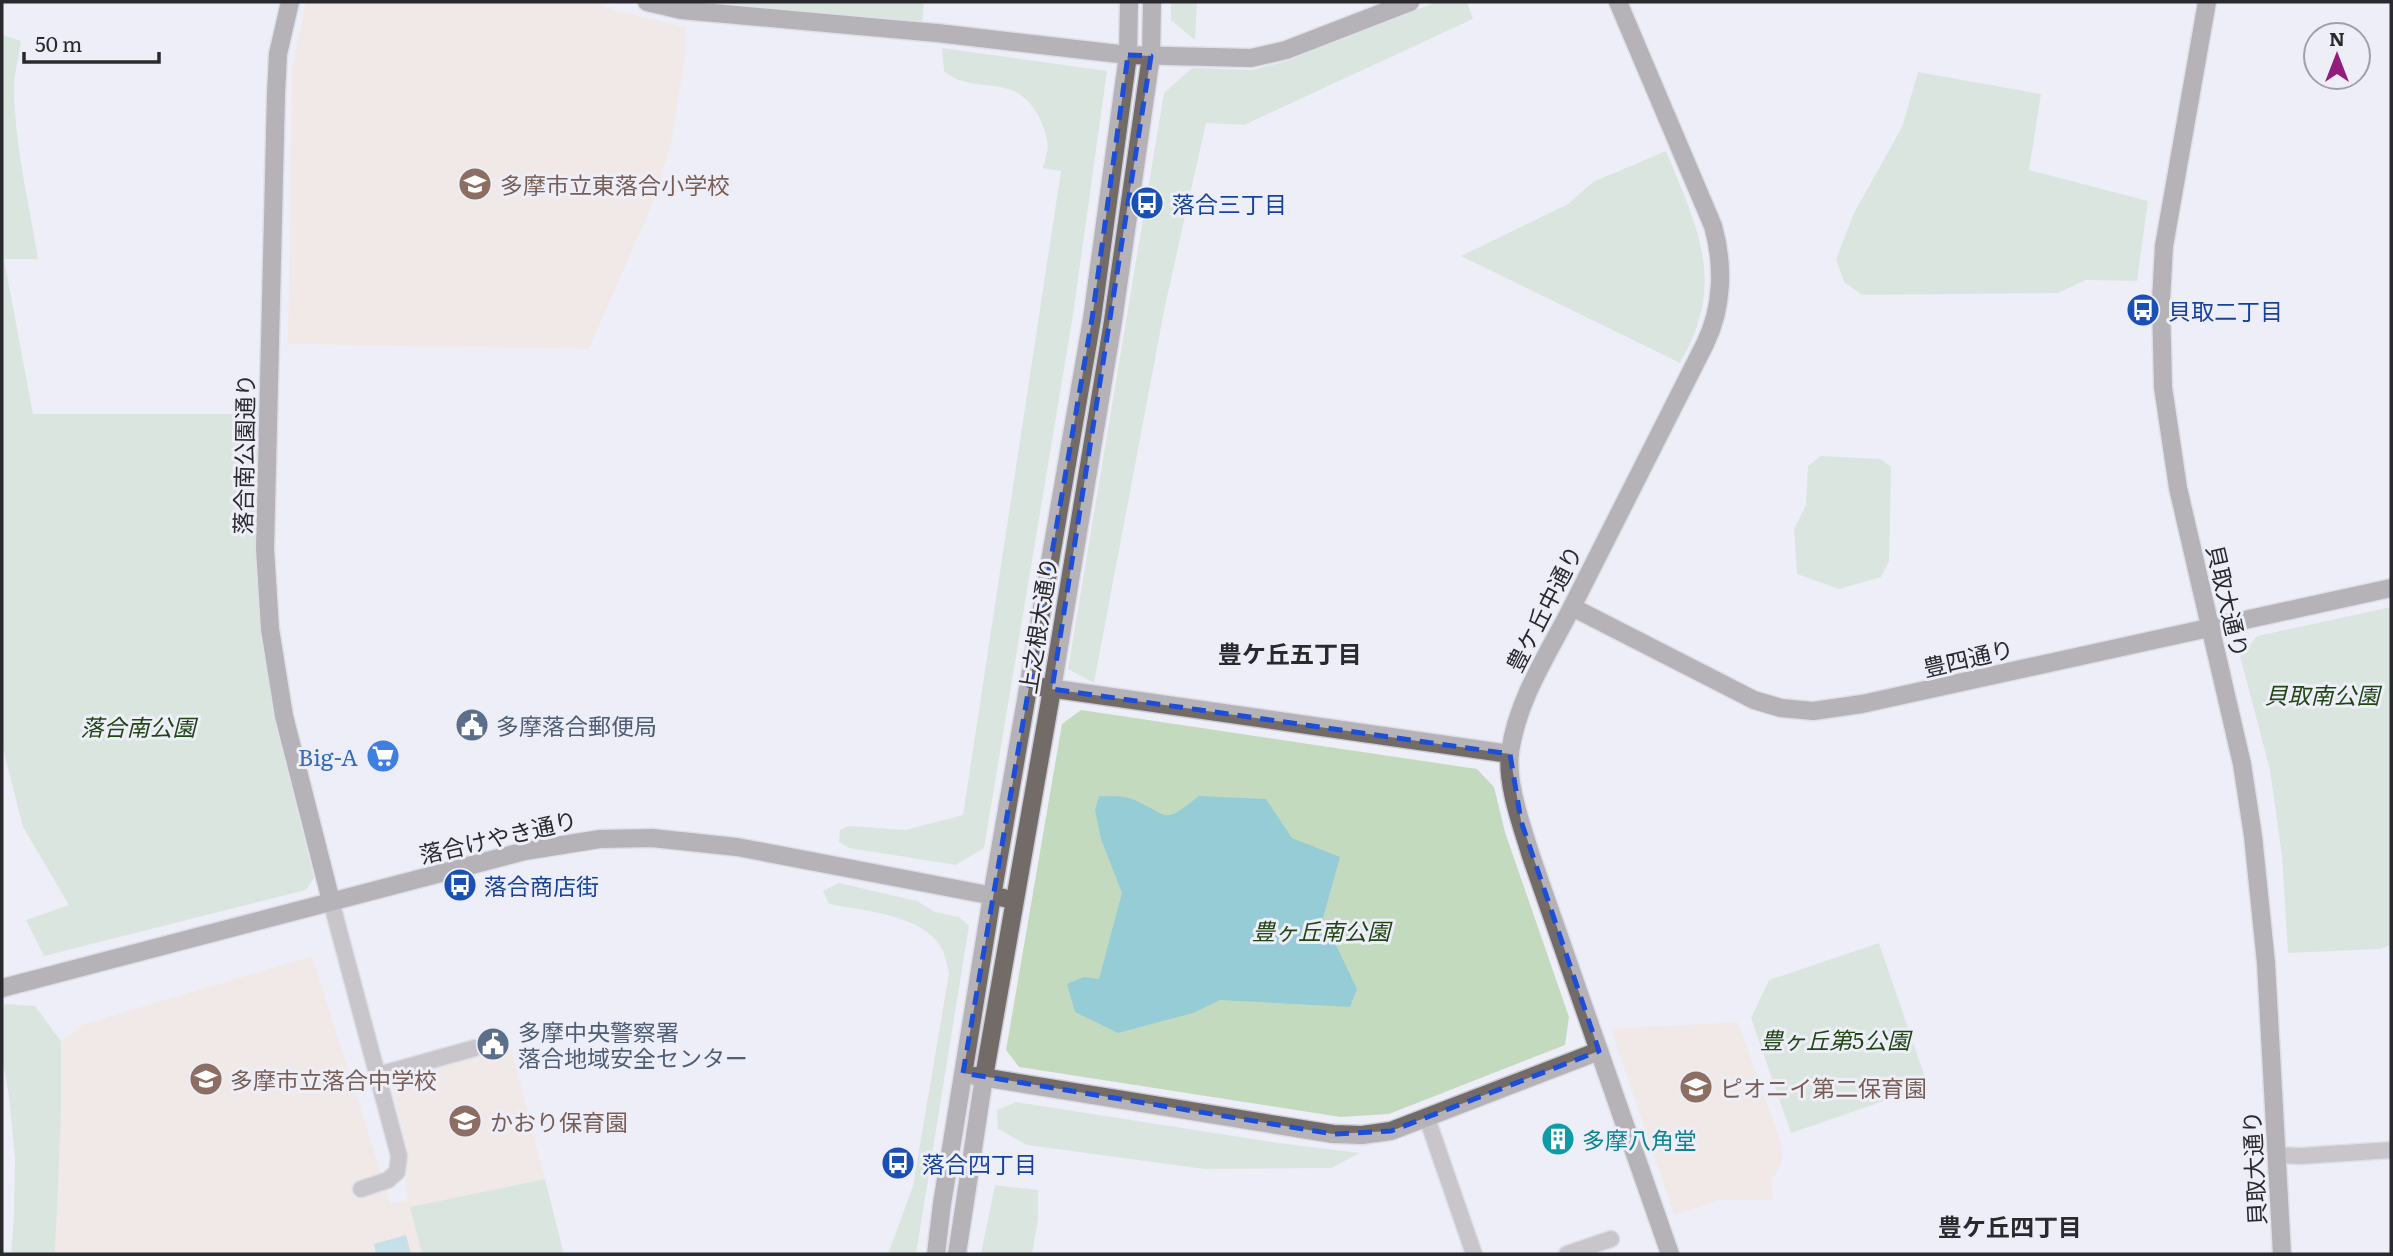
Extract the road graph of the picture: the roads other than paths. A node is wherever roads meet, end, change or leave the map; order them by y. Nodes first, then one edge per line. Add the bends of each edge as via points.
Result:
1 (290, 2) edge
2 (647, 2) edge
3 (1129, 2) edge
4 (1152, 2) edge
5 (1410, 2) edge
6 (1618, 2) edge
7 (2207, 2) edge
8 (1128, 55) junction
9 (1151, 56) junction
10 (2391, 588) edge
11 (1572, 607) junction
12 (2209, 627) junction
13 (1028, 685) junction
14 (1052, 689) junction
15 (1510, 754) junction
16 (992, 895) junction
17 (1014, 900) junction
18 (331, 901) junction
19 (2, 988) edge
20 (475, 1048) dead end
21 (1599, 1051) junction
22 (963, 1073) junction
23 (378, 1075) junction
24 (984, 1077) junction
25 (1427, 1118) junction
26 (2391, 1150) edge
27 (2276, 1155) junction
28 (361, 1189) dead end
29 (1611, 1239) dead end
30 (936, 1254) edge
31 (957, 1254) edge
32 (1474, 1254) edge
33 (1567, 1254) edge
34 (1670, 1254) edge
35 (2282, 1254) edge

1 - 18 street, 落合南公園通り via 278,54 276,94 265,549 270,629 284,716
2 - 8 street via 681,10
3 - 8 street, 上之根大通り
4 - 9 street, 上之根大通り
5 - 9 street via 1286,50 1251,58
6 - 11 street, 豊ケ丘中通り via 1713,226 1719,255 1719,298 1712,329
7 - 12 street, 貝取大通り via 2164,246 2161,301 2163,387 2178,488
8 - 9 street
8 - 13 street, 上之根大通り via 1092,319
9 - 14 street, 上之根大通り
10 - 12 street, 豊四通り
11 - 12 street, 豊四通り via 1754,700 1813,711 1943,688
11 - 15 street, 豊ケ丘中通り via 1523,701
12 - 27 street, 貝取大通り via 2242,764 2253,836 2264,937
13 - 14 street
13 - 16 street, 上之根大通り
14 - 15 street
14 - 17 street, 上之根大通り
15 - 21 street, 豊ケ丘中通り via 1521,821
16 - 17 street, 落合けやき通り
16 - 18 street, 落合けやき通り via 737,847 652,838 555,845
16 - 22 street, 上之根大通り
17 - 24 street, 上之根大通り
18 - 19 street, 落合けやき通り
18 - 23 street
20 - 23 street
21 - 25 street
21 - 34 street, 豊ケ丘中通り
22 - 24 street
22 - 30 street, 上之根大通り
23 - 28 street via 399,1156 397,1172
24 - 25 street via 1333,1133 1391,1131
24 - 31 street, 上之根大通り
25 - 32 street
26 - 27 street
27 - 35 street, 貝取大通り
29 - 33 street

